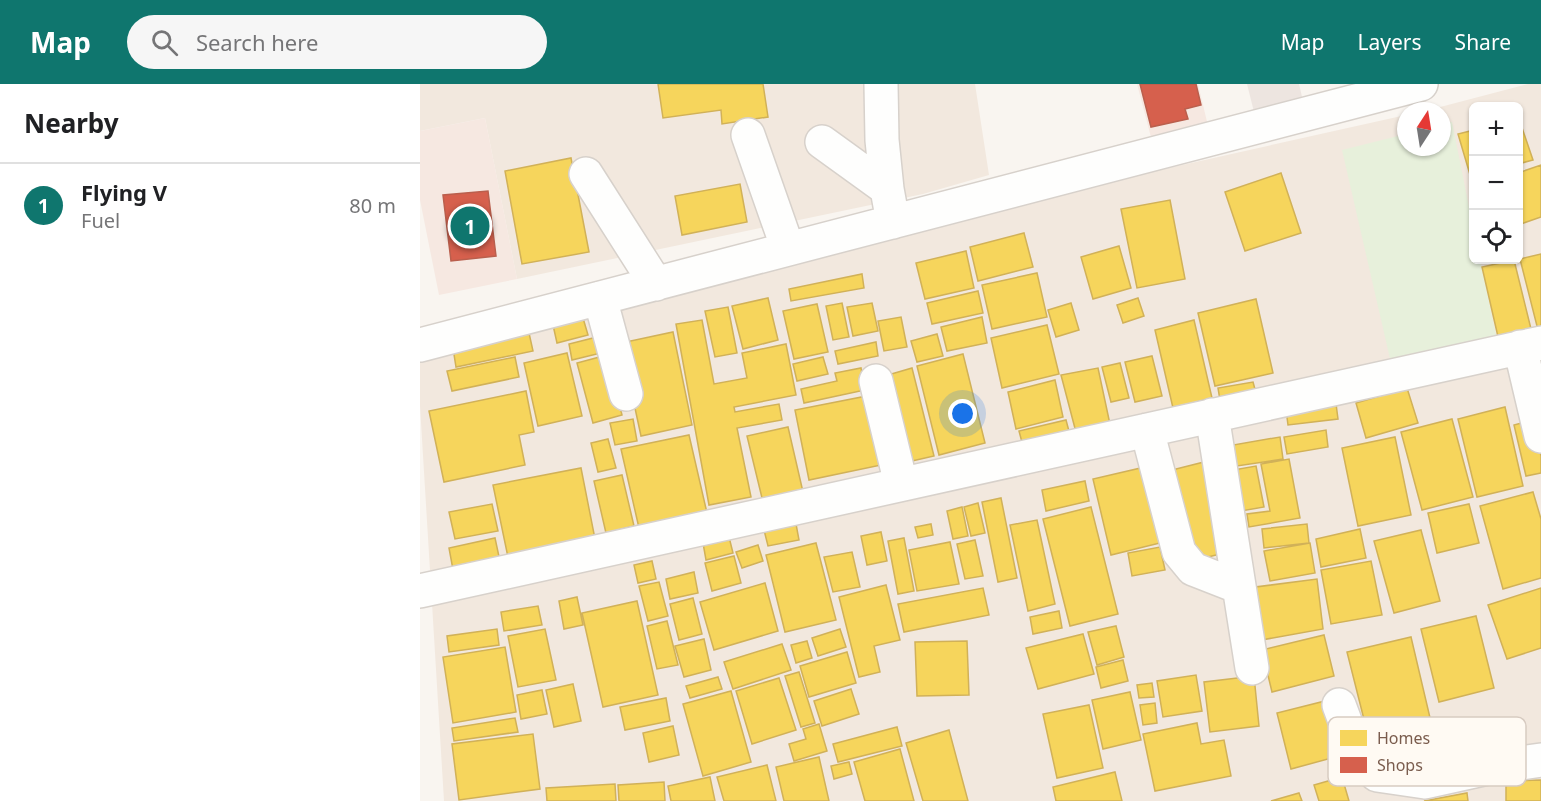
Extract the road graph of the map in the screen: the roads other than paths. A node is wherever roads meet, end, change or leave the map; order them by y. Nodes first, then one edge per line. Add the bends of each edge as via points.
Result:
1 (881, 84) edge
2 (1421, 84) edge
3 (748, 135) dead end
4 (822, 141) dead end
5 (586, 174) dead end
6 (887, 189) junction
7 (893, 222) junction
8 (788, 249) junction
9 (656, 284) junction
10 (600, 298) junction
11 (420, 345) edge
12 (1530, 345) edge
13 (876, 381) dead end
14 (626, 394) dead end
15 (1212, 415) junction
16 (1147, 430) junction
17 (1541, 436) edge
18 (901, 484) junction
19 (1239, 587) junction
20 (420, 591) edge
21 (1252, 668) dead end
22 (1339, 705) dead end
23 (1343, 717) edge
24 (1541, 760) edge
25 (1526, 762) edge

1 - 6 street
2 - 7 street
3 - 8 street
4 - 6 street
5 - 9 street
6 - 7 street
7 - 8 street
8 - 9 street
9 - 10 street
10 - 11 street
10 - 14 street
12 - 15 street
12 - 17 street
13 - 18 street
15 - 16 street
15 - 19 street
16 - 18 street
16 - 19 street via 1179,552 1194,569
18 - 20 street
19 - 21 street
22 - 23 street
24 - 25 street

